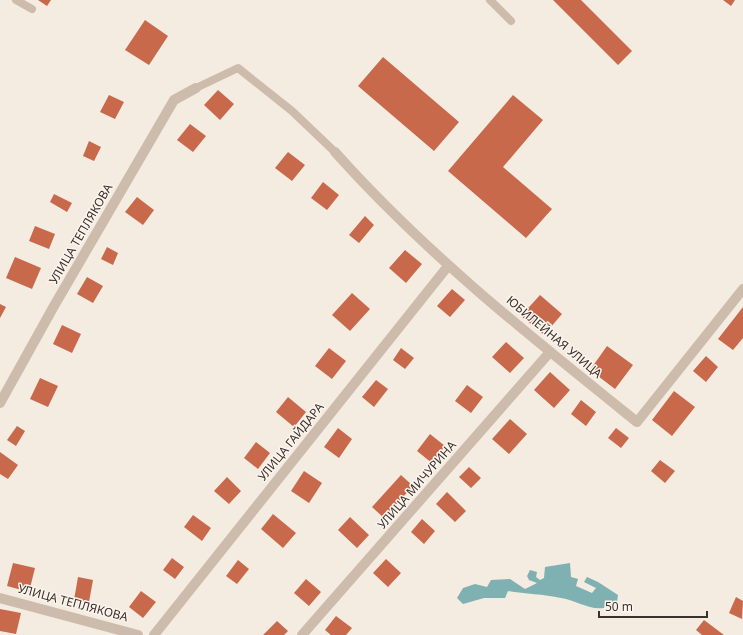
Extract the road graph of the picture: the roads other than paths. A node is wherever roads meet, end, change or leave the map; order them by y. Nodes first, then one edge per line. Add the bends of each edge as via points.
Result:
1 (16, 0) edge
2 (490, 0) edge
3 (32, 9) dead end
4 (511, 21) dead end
5 (196, 88) joint
6 (335, 152) joint
7 (448, 266) junction
8 (743, 289) edge
9 (550, 352) junction
10 (0, 403) edge
11 (0, 598) edge
12 (138, 635) edge
13 (154, 635) edge
14 (302, 635) edge

1 - 3 lane
2 - 4 lane
5 - 6 lane via 238,68 292,111
5 - 10 street, УЛИЦА ТЕПЛЯКОВА via 174,100
6 - 7 street, ЮБИЛЕЙНАЯ УЛИЦА
7 - 9 street, ЮБИЛЕЙНАЯ УЛИЦА
7 - 13 street, УЛИЦА ГАЙДАРА
8 - 9 street, ЮБИЛЕЙНАЯ УЛИЦА via 636,422
9 - 14 street, УЛИЦА МИЧУРИНА
11 - 12 street, УЛИЦА ТЕПЛЯКОВА

